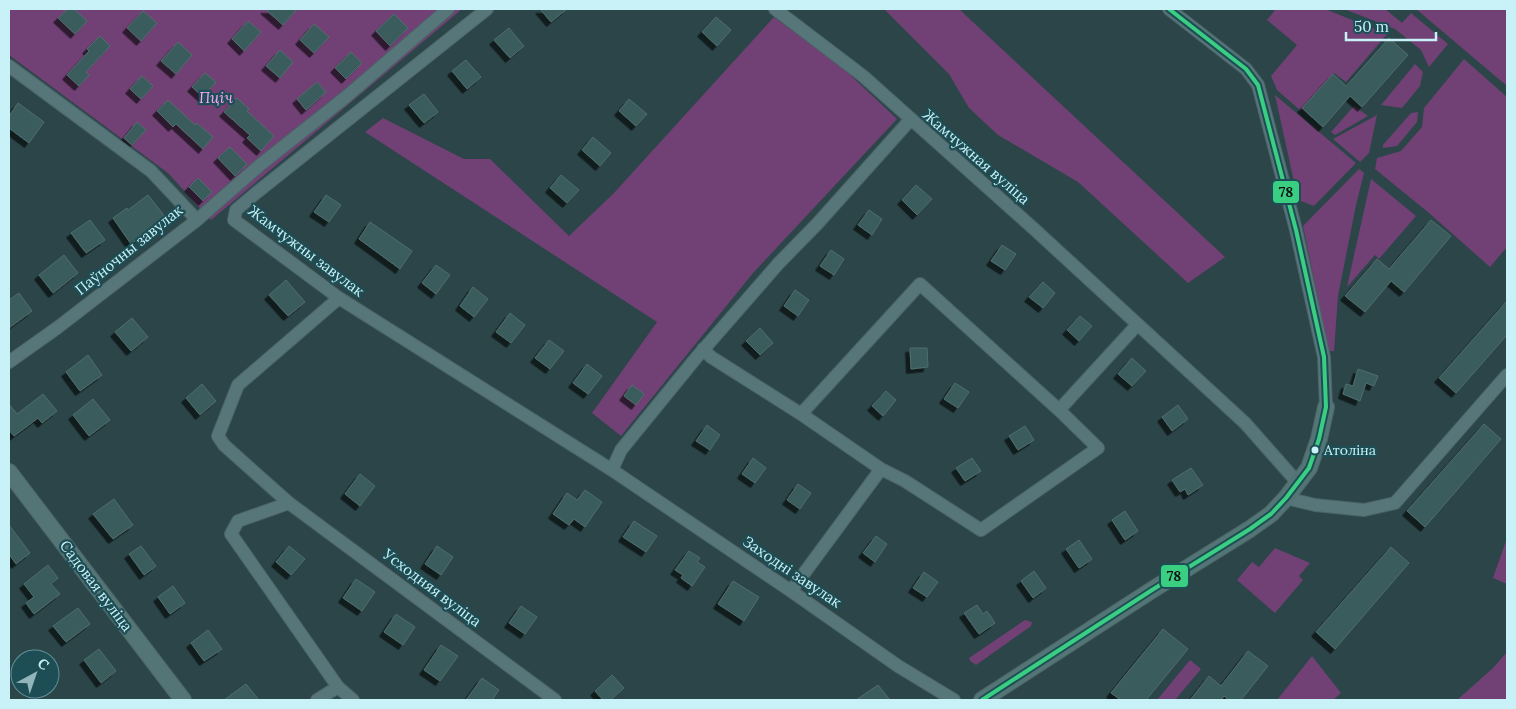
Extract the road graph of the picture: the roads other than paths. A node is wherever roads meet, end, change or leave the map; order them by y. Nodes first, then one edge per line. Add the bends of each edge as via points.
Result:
1 (448, 9) edge
2 (487, 9) edge
3 (775, 9) edge
4 (1169, 9) edge
5 (9, 66) edge
6 (911, 119) junction
7 (198, 220) junction
8 (339, 298) junction
9 (1137, 325) junction
10 (704, 349) junction
11 (9, 362) edge
12 (1507, 375) edge
13 (1326, 407) joint
14 (1059, 410) junction
15 (801, 414) junction
16 (881, 469) junction
17 (612, 470) junction
18 (9, 472) edge
19 (1298, 482) junction
20 (1286, 498) junction
21 (289, 503) junction
22 (791, 591) junction
23 (338, 687) junction
24 (993, 698) edge
25 (183, 700) edge
26 (317, 700) edge
27 (353, 700) edge
28 (555, 700) edge
29 (954, 700) edge

1 - 7 street
2 - 8 street, Жамчужны завулак via 236,210 234,220
3 - 6 street via 863,76
4 - 13 street via 1246,69 1258,85 1296,230 1324,357
5 - 7 street, Паўночны завулак via 151,171
6 - 9 street, Жамчужная вуліца
6 - 10 street, Жамчужная вуліца
7 - 11 street, Паўночны завулак
8 - 17 street, Жамчужны завулак
8 - 21 street, Усходняя вуліца via 238,385 218,436
9 - 14 street
9 - 19 street, Жамчужная вуліца via 1245,423
10 - 15 street
10 - 17 street, Жамчужная вуліца via 621,450
12 - 20 street via 1395,503 1364,510 1315,505
13 - 19 street via 1312,462
14 - 15 street via 920,284
14 - 16 street via 1098,448 980,530 905,480
15 - 16 street
16 - 22 street
17 - 22 street, Заходні завулак
18 - 25 street, Садовая вуліца
19 - 20 street
20 - 24 street via 1250,529 1152,590
21 - 23 street via 238,521 231,534
21 - 28 street, Усходняя вуліца
22 - 29 street, Заходні завулак via 898,666
23 - 26 street
23 - 27 street

